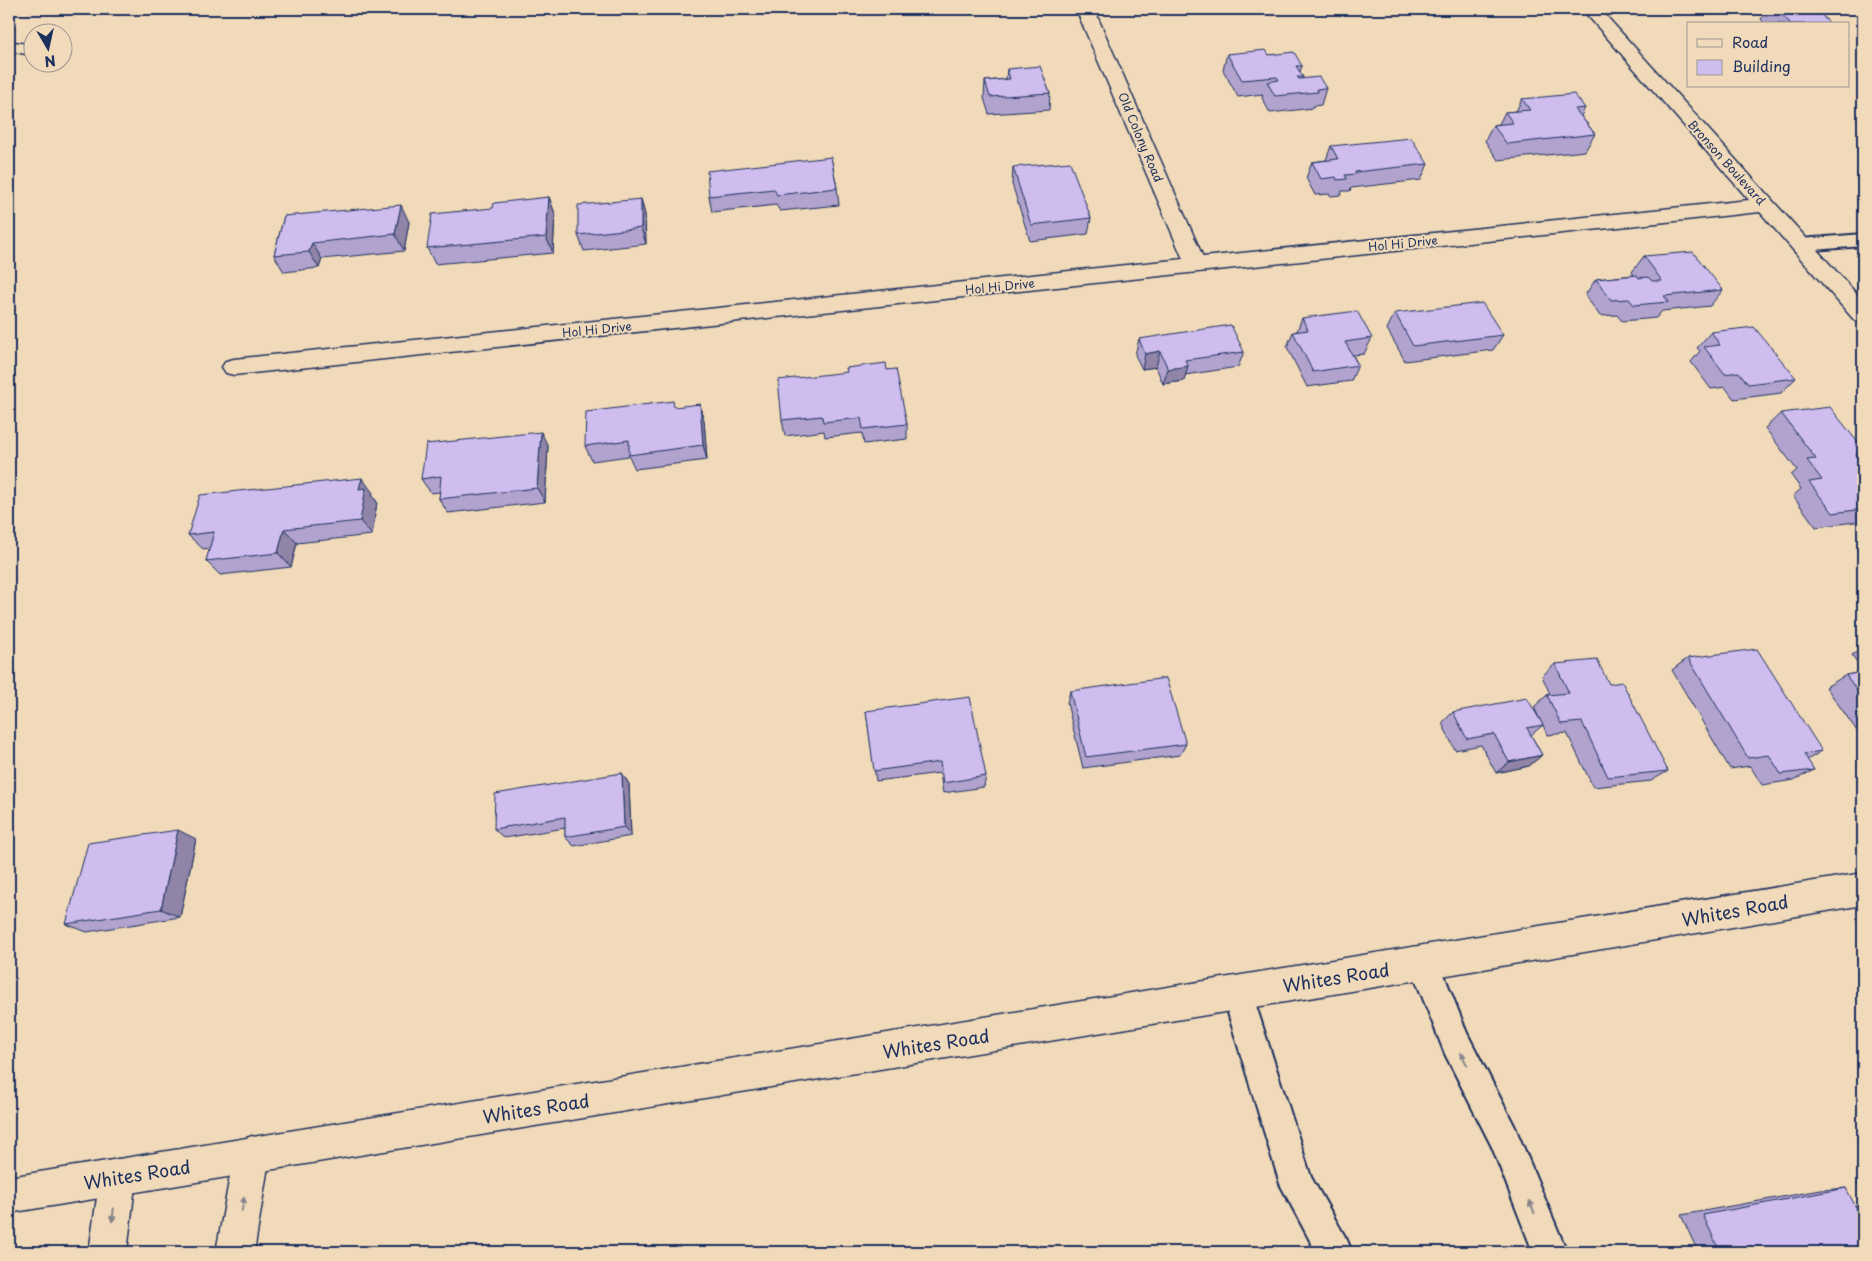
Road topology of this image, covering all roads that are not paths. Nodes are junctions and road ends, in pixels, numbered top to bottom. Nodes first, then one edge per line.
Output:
1 (1085, 9) edge
2 (1591, 9) edge
3 (9, 46) edge
4 (22, 48) edge
5 (1766, 205) junction
6 (1863, 240) edge
7 (1801, 245) junction
8 (1196, 265) junction
9 (1863, 315) edge
10 (234, 367) dead end
11 (1863, 888) edge
12 (1424, 963) junction
13 (1237, 993) junction
14 (252, 1154) junction
15 (118, 1177) junction
16 (9, 1195) edge
17 (108, 1252) edge
18 (235, 1252) edge
19 (1335, 1252) edge
20 (1550, 1252) edge

1 - 8 street, Old Colony Road
2 - 5 street, Bronson Boulevard
3 - 4 street
5 - 7 street, Bronson Boulevard
5 - 8 street, Hol Hi Drive
6 - 7 lane
7 - 9 street, Bronson Boulevard
8 - 10 street, Hol Hi Drive
11 - 12 street, Whites Road
12 - 13 street, Whites Road
20 -> 12 lane
13 - 14 street, Whites Road
13 - 19 lane
14 - 15 street, Whites Road
18 -> 14 street
15 - 16 street, Whites Road
15 -> 17 street

